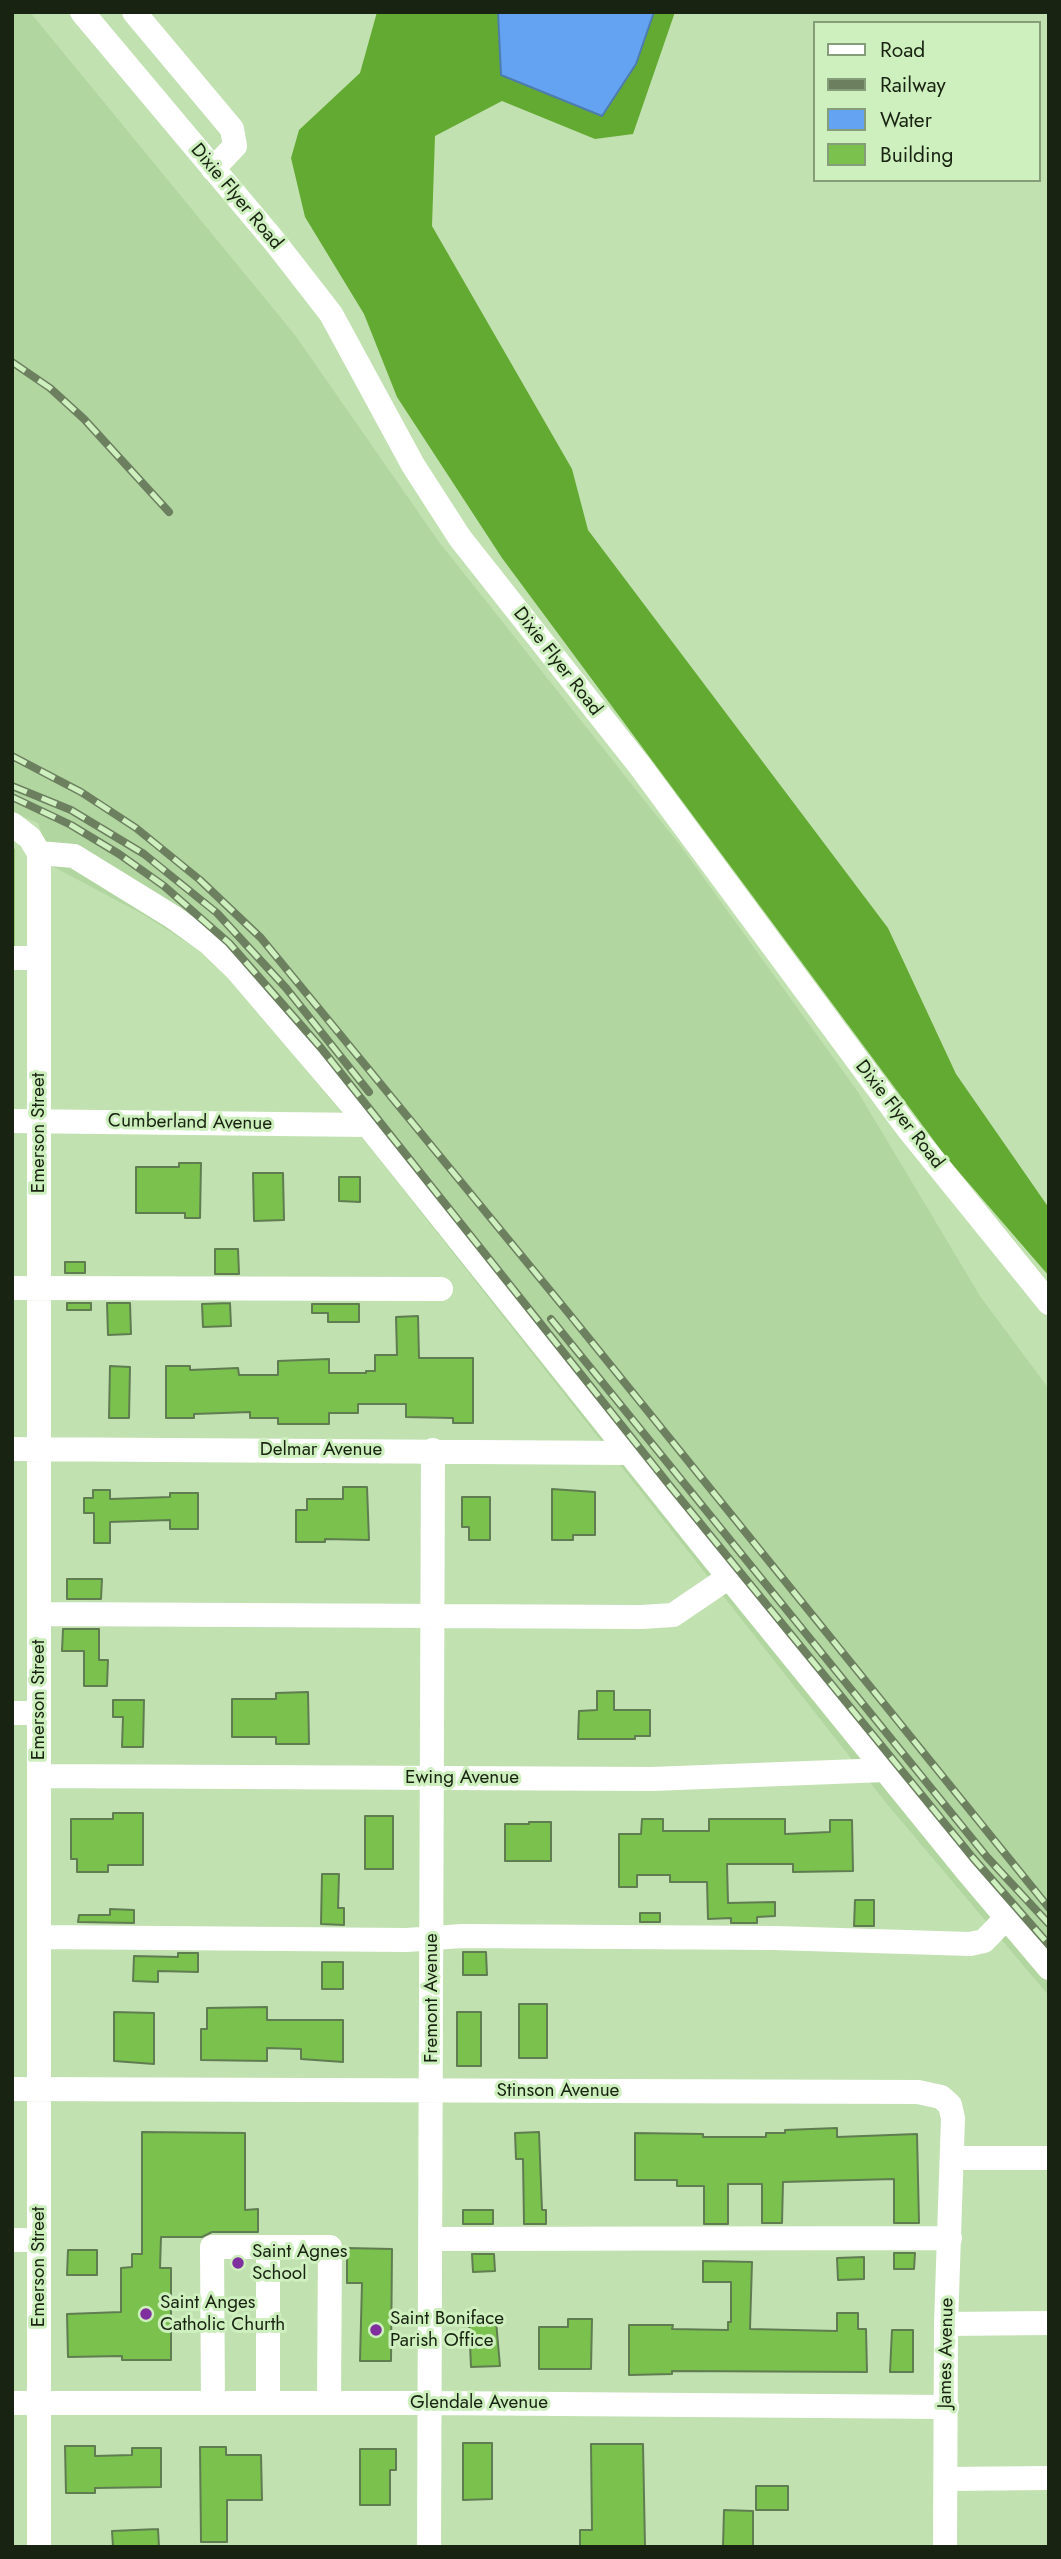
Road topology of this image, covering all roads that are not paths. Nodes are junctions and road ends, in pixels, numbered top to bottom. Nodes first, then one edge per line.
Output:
1 (82, 12) edge
2 (134, 12) edge
3 (213, 169) junction
4 (12, 824) edge
5 (39, 853) junction
6 (12, 958) edge
7 (39, 958) junction
8 (12, 1121) edge
9 (39, 1121) junction
10 (368, 1125) junction
11 (12, 1288) edge
12 (38, 1288) junction
13 (441, 1289) dead end
14 (1049, 1303) edge
15 (39, 1448) junction
16 (12, 1449) edge
17 (433, 1450) junction
18 (630, 1453) junction
19 (729, 1577) junction
20 (39, 1614) junction
21 (433, 1616) junction
22 (12, 1713) edge
23 (39, 1713) junction
24 (885, 1770) junction
25 (39, 1776) junction
26 (433, 1777) junction
27 (1006, 1918) junction
28 (39, 1937) junction
29 (432, 1938) junction
30 (1049, 1968) edge
31 (12, 2089) edge
32 (39, 2089) junction
33 (432, 2091) junction
34 (952, 2158) junction
35 (1049, 2158) edge
36 (950, 2238) junction
37 (432, 2239) junction
38 (12, 2241) edge
39 (39, 2241) junction
40 (268, 2247) junction
41 (1049, 2323) edge
42 (946, 2324) junction
43 (213, 2402) junction
44 (268, 2402) junction
45 (329, 2402) junction
46 (12, 2403) edge
47 (39, 2403) junction
48 (431, 2403) junction
49 (947, 2407) junction
50 (1049, 2478) edge
51 (946, 2479) junction
52 (39, 2547) edge
53 (429, 2547) edge
54 (945, 2547) edge

1 - 3 street, Dixie Flyer Road
2 - 3 street
3 - 14 street, Dixie Flyer Road
4 - 5 street
5 - 7 street, Emerson Street
5 - 10 street
6 - 7 street
7 - 9 street, Emerson Street
8 - 9 street, Cumberland Avenue
9 - 10 street, Cumberland Avenue
9 - 12 street, Emerson Street
10 - 18 street
11 - 12 street
12 - 13 street
12 - 15 street, Emerson Street
15 - 16 street, Delmar Avenue
15 - 17 street, Delmar Avenue
15 - 20 street, Emerson Street
17 - 18 street, Delmar Avenue
17 - 21 street, Fremont Avenue
18 - 19 street
19 - 21 street
19 - 24 street
20 - 21 street
20 - 23 street, Emerson Street
21 - 26 street, Fremont Avenue
22 - 23 street
23 - 25 street, Emerson Street
24 - 26 street, Ewing Avenue
24 - 27 street
25 - 26 street, Ewing Avenue
25 - 28 street, Emerson Street
26 - 29 street, Fremont Avenue
27 - 29 street
27 - 30 street
28 - 29 street
28 - 32 street, Emerson Street
29 - 33 street, Fremont Avenue
31 - 32 street, Stinson Avenue
32 - 33 street, Stinson Avenue
32 - 39 street, Emerson Street
33 - 34 street, Stinson Avenue
33 - 37 street, Fremont Avenue
34 - 35 street
34 - 36 street, James Avenue
36 - 37 street
36 - 42 street, James Avenue
37 - 48 street, Fremont Avenue
38 - 39 street
39 - 47 street, Emerson Street
40 - 43 street
40 - 44 street
40 - 45 street
41 - 42 street
42 - 49 street, James Avenue
43 - 44 street, Glendale Avenue
43 - 47 street, Glendale Avenue
44 - 45 street, Glendale Avenue
45 - 48 street, Glendale Avenue
46 - 47 street, Glendale Avenue
47 - 52 street, Emerson Street
48 - 49 street, Glendale Avenue
48 - 53 street, Fremont Avenue
49 - 51 street, James Avenue
50 - 51 street
51 - 54 street, James Avenue

